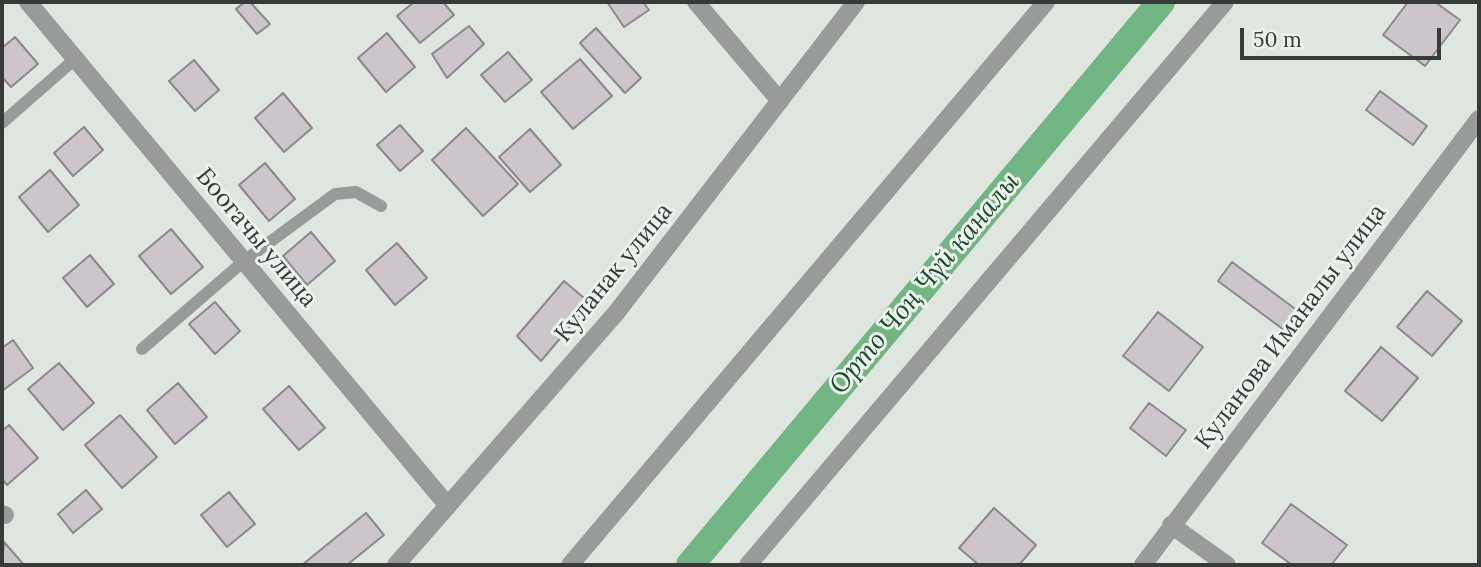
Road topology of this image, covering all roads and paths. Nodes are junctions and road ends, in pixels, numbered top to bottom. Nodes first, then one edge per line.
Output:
1 (28, 2) edge
2 (695, 2) edge
3 (856, 2) edge
4 (1046, 2) edge
5 (1225, 2) edge
6 (75, 59) junction
7 (780, 101) junction
8 (1479, 120) edge
9 (2, 123) edge
10 (381, 206) dead end
11 (244, 261) junction
12 (142, 349) dead end
13 (448, 506) junction
14 (1171, 525) junction
15 (396, 565) edge
16 (570, 565) edge
17 (748, 565) edge
18 (1143, 565) edge
19 (1227, 565) edge

1 - 6 street, Боогачы улица
2 - 7 street
3 - 7 street, Куланак улица
4 - 16 street
5 - 17 street
6 - 9 lane
6 - 11 street, Боогачы улица
7 - 13 street, Куланак улица
8 - 14 street, Куланова Иманалы улица
10 - 11 lane
11 - 12 lane
11 - 13 street, Боогачы улица
13 - 15 street, Куланак улица
14 - 18 street, Куланова Иманалы улица
14 - 19 street

